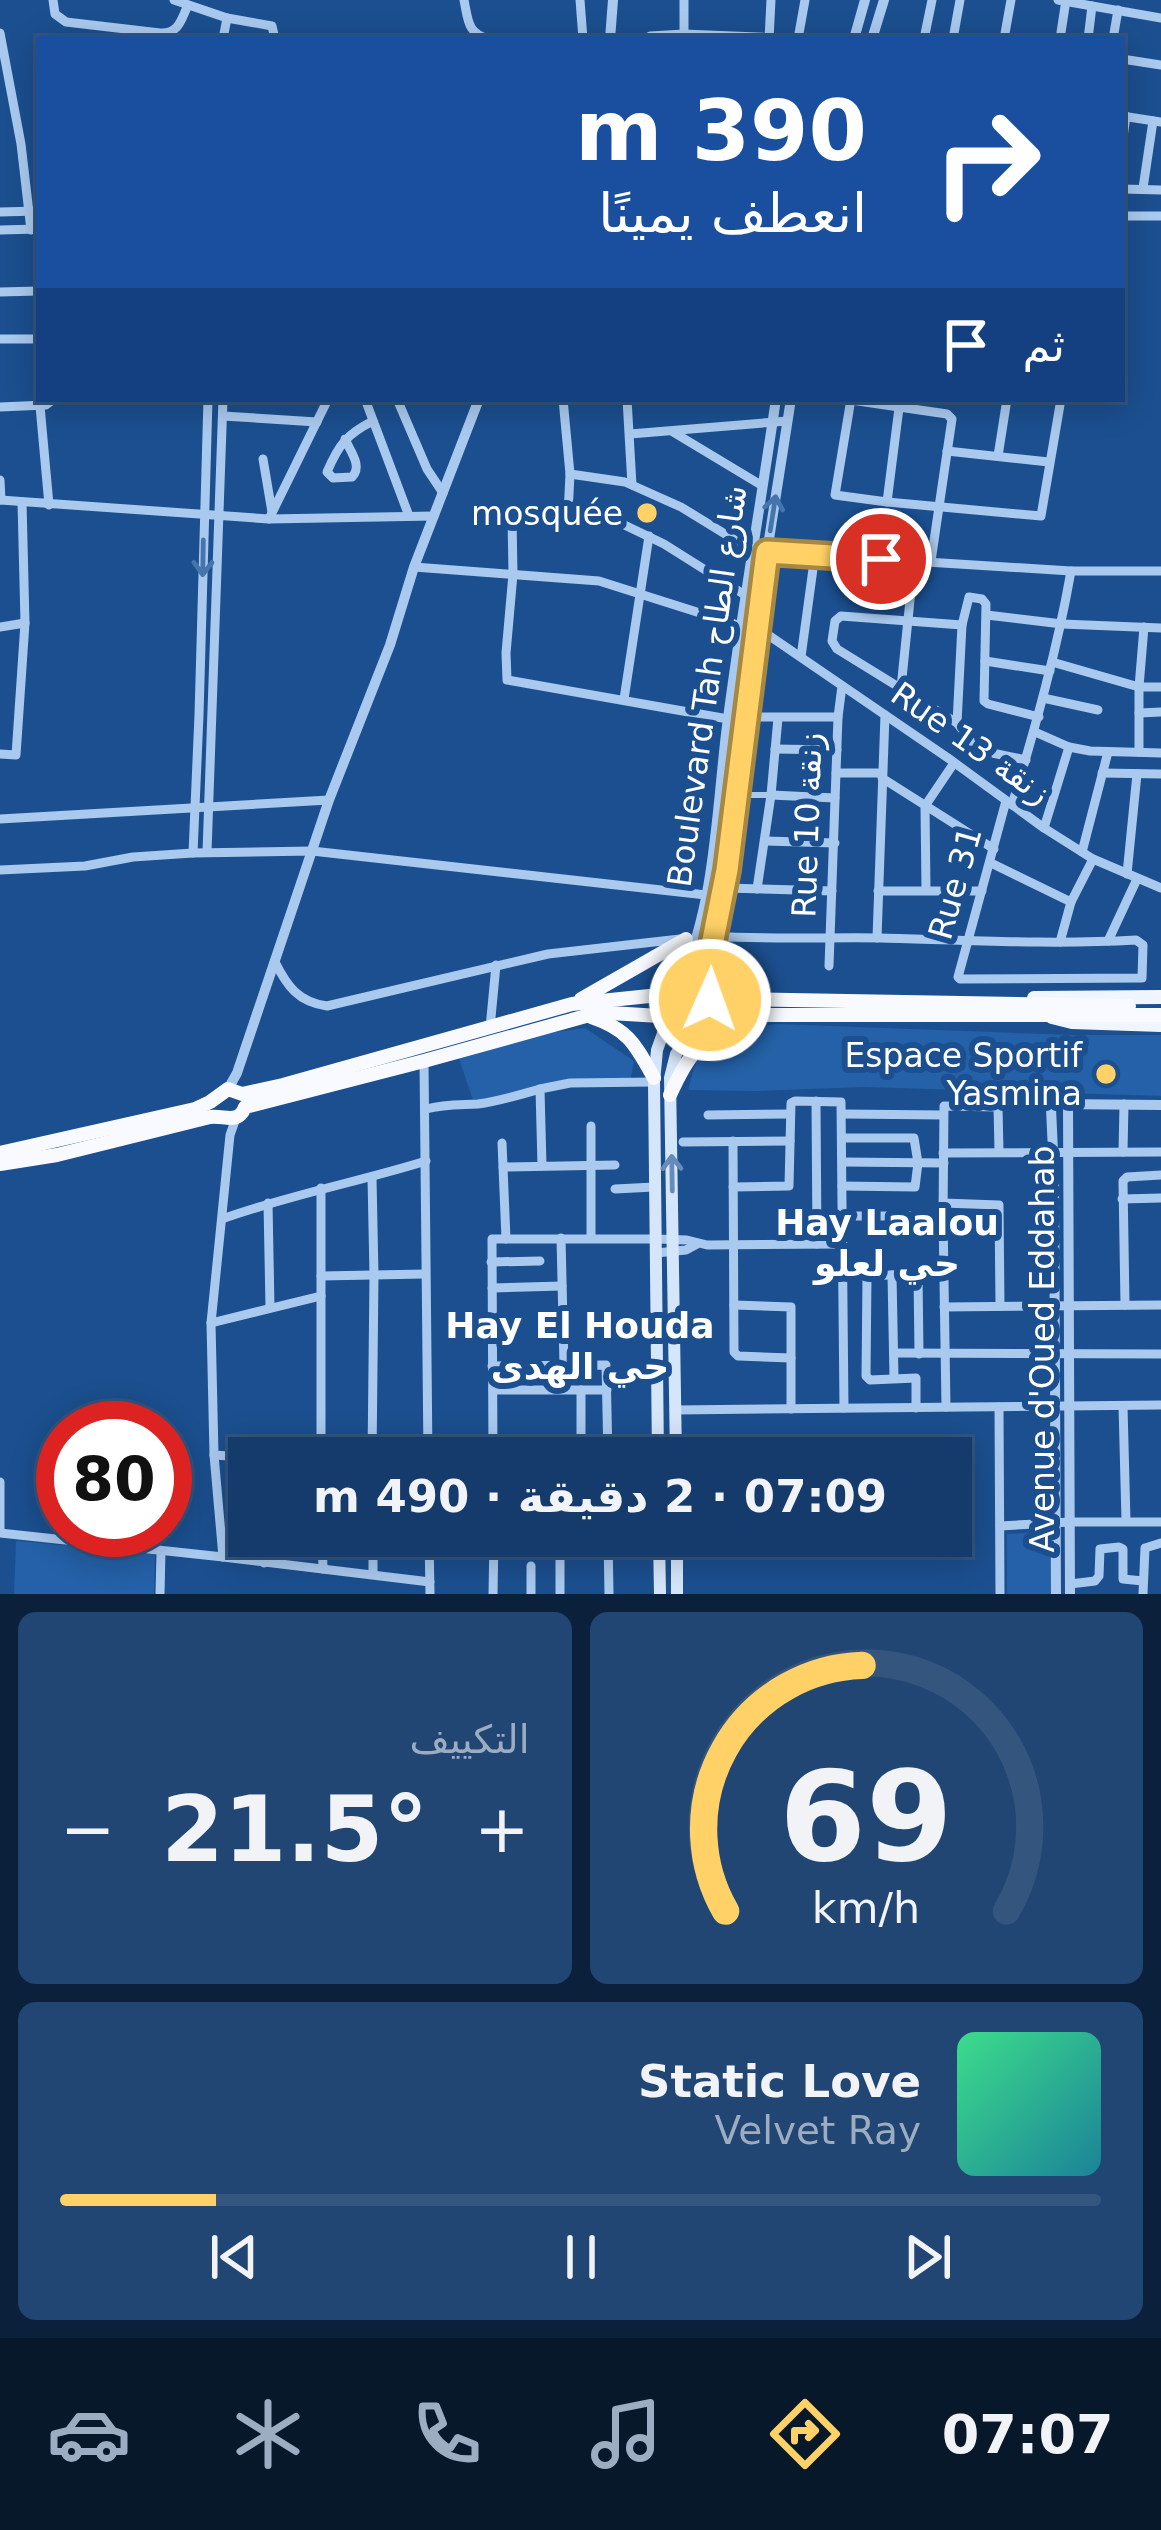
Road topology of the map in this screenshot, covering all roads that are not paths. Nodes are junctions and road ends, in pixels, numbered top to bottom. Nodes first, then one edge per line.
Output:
1 (52, 0) edge
2 (174, 0) edge
3 (216, 0) edge
4 (464, 0) edge
5 (580, 0) edge
6 (613, 0) edge
7 (684, 0) edge
8 (771, 0) edge
9 (805, 0) edge
10 (866, 0) edge
11 (884, 0) edge
12 (932, 0) edge
13 (960, 0) edge
14 (1011, 0) edge
15 (1063, 0) edge
16 (188, 5) junction
17 (1092, 6) junction
18 (1118, 10) junction
19 (212, 14) junction
20 (1161, 17) edge
21 (227, 18) junction
22 (0, 33) edge
23 (684, 34) junction
24 (224, 36) edge
25 (274, 36) edge
26 (479, 36) edge
27 (583, 36) edge
28 (610, 36) edge
29 (650, 36) dead end
30 (727, 36) edge
31 (770, 36) edge
32 (802, 36) edge
33 (853, 36) edge
34 (873, 36) edge
35 (925, 36) edge
36 (954, 36) edge
37 (1005, 36) edge
38 (1060, 36) edge
39 (1088, 36) edge
40 (1114, 36) edge
41 (1125, 59) edge
42 (1161, 65) edge
43 (1125, 116) edge
44 (1157, 122) edge
45 (1143, 188) junction
46 (1125, 189) edge
47 (1161, 190) edge
48 (34, 211) edge
49 (0, 212) edge
50 (1125, 216) edge
51 (1161, 216) edge
52 (35, 229) edge
53 (0, 230) edge
54 (36, 291) edge
55 (0, 292) edge
56 (0, 339) edge
57 (36, 339) edge
58 (50, 402) edge
59 (208, 402) edge
60 (223, 402) edge
61 (327, 402) edge
62 (366, 402) edge
63 (398, 402) edge
64 (478, 402) edge
65 (563, 402) edge
66 (627, 402) edge
67 (775, 402) edge
68 (790, 402) edge
69 (850, 402) edge
70 (867, 402) edge
71 (1007, 402) edge
72 (1060, 402) edge
73 (40, 406) junction
74 (0, 407) edge
75 (899, 408) junction
76 (223, 416) junction
77 (374, 421) junction
78 (787, 421) junction
79 (317, 422) junction
80 (772, 422) junction
81 (670, 430) junction
82 (630, 434) junction
83 (344, 439) dead end
84 (947, 451) junction
85 (998, 456) junction
86 (262, 459) dead end
87 (1049, 462) junction
88 (570, 474) junction
89 (0, 480) edge
90 (632, 485) junction
91 (761, 485) junction
92 (443, 493) junction
93 (1, 500) edge
94 (22, 502) junction
95 (887, 502) junction
96 (49, 505) junction
97 (939, 506) junction
98 (204, 512) junction
99 (220, 514) junction
100 (568, 514) junction
101 (270, 515) junction
102 (409, 516) junction
103 (434, 516) junction
104 (649, 536) junction
105 (751, 550) junction
106 (767, 552) junction
107 (815, 554) junction
108 (914, 561) junction
109 (931, 561) junction
110 (414, 567) junction
111 (1071, 571) junction
112 (1161, 571) edge
113 (513, 574) junction
114 (642, 593) junction
115 (745, 596) junction
116 (761, 597) junction
117 (987, 616) junction
118 (908, 621) junction
119 (25, 623) junction
120 (1062, 624) junction
121 (962, 625) junction
122 (741, 626) junction
123 (0, 627) edge
124 (1144, 627) junction
125 (758, 628) junction
126 (1161, 628) edge
127 (801, 657) junction
128 (985, 661) junction
129 (1051, 666) junction
130 (842, 686) junction
131 (1139, 687) junction
132 (1161, 687) edge
133 (902, 688) junction
134 (1042, 698) junction
135 (624, 699) junction
136 (1098, 710) dead end
137 (1139, 712) junction
138 (1161, 712) edge
139 (885, 715) junction
140 (746, 717) junction
141 (838, 717) junction
142 (1039, 717) junction
143 (778, 718) junction
144 (728, 719) junction
145 (959, 728) junction
146 (1034, 732) junction
147 (1069, 746) junction
148 (775, 748) junction
149 (837, 750) junction
150 (1108, 752) junction
151 (1138, 752) junction
152 (1161, 753) edge
153 (0, 754) edge
154 (951, 760) junction
155 (1026, 760) junction
156 (836, 772) junction
157 (1102, 773) junction
158 (1137, 775) junction
159 (1161, 775) edge
160 (882, 776) junction
161 (736, 795) junction
162 (772, 795) junction
163 (835, 798) junction
164 (329, 800) junction
165 (1009, 803) junction
166 (925, 806) junction
167 (208, 807) junction
168 (194, 808) junction
169 (0, 819) edge
170 (1045, 828) junction
171 (765, 841) junction
172 (835, 843) junction
173 (994, 849) junction
174 (312, 851) junction
175 (207, 852) junction
176 (193, 853) junction
177 (1087, 855) junction
178 (991, 863) junction
179 (0, 870) edge
180 (1132, 876) junction
181 (724, 888) junction
182 (1161, 888) edge
183 (757, 889) junction
184 (926, 890) junction
185 (832, 891) junction
186 (878, 891) junction
187 (982, 891) junction
188 (706, 895) junction
189 (1071, 902) junction
190 (713, 936) junction
191 (691, 938) junction
192 (877, 938) junction
193 (830, 940) junction
194 (966, 941) junction
195 (1108, 941) junction
196 (1060, 942) junction
197 (275, 962) junction
198 (496, 965) junction
199 (829, 966) dead end
200 (681, 978) junction
201 (707, 991) junction
202 (659, 995) junction
203 (572, 1004) junction
204 (1161, 1006) edge
205 (586, 1016) junction
206 (768, 1016) junction
207 (1047, 1016) junction
208 (707, 1017) junction
209 (663, 1020) junction
210 (1161, 1025) edge
211 (490, 1028) junction
212 (692, 1030) junction
213 (424, 1061) junction
214 (654, 1080) junction
215 (540, 1089) junction
216 (670, 1095) junction
217 (816, 1101) junction
218 (1068, 1104) junction
219 (1124, 1104) junction
220 (1161, 1105) edge
221 (231, 1107) junction
222 (426, 1109) junction
223 (944, 1111) junction
224 (708, 1114) dead end
225 (790, 1114) junction
226 (843, 1114) junction
227 (591, 1126) dead end
228 (842, 1138) junction
229 (733, 1141) junction
230 (790, 1141) junction
231 (683, 1142) dead end
232 (502, 1143) dead end
233 (1069, 1152) junction
234 (1123, 1152) junction
235 (1161, 1152) edge
236 (0, 1153) edge
237 (999, 1153) junction
238 (1054, 1153) junction
239 (944, 1158) junction
240 (426, 1161) junction
241 (843, 1162) junction
242 (918, 1163) junction
243 (0, 1164) edge
244 (591, 1165) junction
245 (615, 1165) dead end
246 (542, 1166) junction
247 (503, 1167) junction
248 (1161, 1175) edge
249 (373, 1178) junction
250 (842, 1186) junction
251 (654, 1187) junction
252 (733, 1187) junction
253 (321, 1188) junction
254 (615, 1189) dead end
255 (1161, 1198) edge
256 (1122, 1199) junction
257 (268, 1203) junction
258 (943, 1203) junction
259 (842, 1216) junction
260 (943, 1216) junction
261 (222, 1219) junction
262 (561, 1238) junction
263 (591, 1238) junction
264 (506, 1239) junction
265 (817, 1244) junction
266 (843, 1244) junction
267 (733, 1245) junction
268 (656, 1246) junction
269 (673, 1246) junction
270 (540, 1261) dead end
271 (491, 1262) junction
272 (425, 1274) junction
273 (918, 1274) junction
274 (943, 1274) junction
275 (374, 1275) junction
276 (867, 1275) junction
277 (892, 1275) junction
278 (321, 1276) junction
279 (843, 1276) junction
280 (562, 1286) junction
281 (492, 1288) junction
282 (321, 1296) junction
283 (1055, 1304) junction
284 (734, 1305) junction
285 (1070, 1305) junction
286 (1125, 1305) junction
287 (1161, 1305) edge
288 (1000, 1306) junction
289 (944, 1307) junction
290 (270, 1308) junction
291 (211, 1322) junction
292 (894, 1353) junction
293 (919, 1354) junction
294 (944, 1354) junction
295 (1055, 1354) junction
296 (1070, 1354) junction
297 (1161, 1354) edge
298 (791, 1358) junction
299 (564, 1365) junction
300 (492, 1366) junction
301 (894, 1378) junction
302 (493, 1390) junction
303 (581, 1390) junction
304 (607, 1390) junction
305 (1161, 1405) edge
306 (1056, 1406) junction
307 (1070, 1406) junction
308 (1123, 1406) junction
309 (946, 1407) junction
310 (999, 1407) junction
311 (844, 1408) junction
312 (916, 1408) junction
313 (791, 1409) junction
314 (675, 1410) junction
315 (321, 1437) edge
316 (371, 1437) edge
317 (428, 1437) edge
318 (493, 1437) edge
319 (581, 1437) edge
320 (608, 1437) edge
321 (658, 1437) edge
322 (676, 1437) edge
323 (214, 1455) junction
324 (228, 1456) edge
325 (0, 1482) edge
326 (1126, 1521) junction
327 (1161, 1522) edge
328 (1064, 1523) junction
329 (1000, 1526) junction
330 (0, 1532) edge
331 (36, 1536) edge
332 (1161, 1544) edge
333 (192, 1554) edge
334 (161, 1557) edge
335 (223, 1557) junction
336 (264, 1557) edge
337 (322, 1557) edge
338 (373, 1557) edge
339 (429, 1557) edge
340 (494, 1557) edge
341 (560, 1557) edge
342 (608, 1557) edge
343 (659, 1557) edge
344 (677, 1557) edge
345 (264, 1562) junction
346 (531, 1566) dead end
347 (322, 1569) junction
348 (373, 1574) junction
349 (1143, 1581) junction
350 (430, 1588) edge
351 (1070, 1589) edge
352 (160, 1594) edge
353 (493, 1594) edge
354 (531, 1594) edge
355 (560, 1594) edge
356 (609, 1594) edge
357 (660, 1594) edge
358 (677, 1594) edge
359 (1000, 1594) edge
360 (1056, 1594) edge
361 (1143, 1594) edge

1 - 16 street
2 - 16 street
3 - 19 street
4 - 26 street
5 - 27 street
6 - 28 street
7 - 23 street
8 - 31 street
9 - 32 street
10 - 33 street
11 - 34 street
12 - 35 street
13 - 36 street
14 - 37 street
15 - 17 street
15 - 38 street
16 - 19 street
17 - 18 street
17 - 39 street
18 - 20 street
18 - 40 street
19 - 21 street
21 - 24 street
21 - 25 street
22 - 48 street
23 - 29 street
23 - 30 street
41 - 42 street
43 - 44 street
44 - 45 street
45 - 46 street
45 - 47 street
48 - 49 street
48 - 52 street
50 - 51 street
52 - 53 street
54 - 55 street
56 - 57 street
58 - 73 street
59 - 98 street
60 - 76 street
61 - 79 street
62 - 77 street
63 - 92 street
64 - 92 street
65 - 88 street
66 - 82 street
67 - 80 street, Boulevard Tah شارع الطاح
68 - 78 street, Boulevard Tah شارع الطاح
69 - 95 street
70 - 75 street
71 - 85 street
72 - 87 street
73 - 74 street
73 - 96 street
75 - 84 street
75 - 95 street
76 - 79 street
76 - 99 street
77 - 83 street
77 - 102 street
78 - 80 street
106 -> 78 street, Boulevard Tah شارع الطاح
79 - 101 street
80 - 81 street
80 - 91 street, Boulevard Tah شارع الطاح
81 - 82 street
81 - 91 street
82 - 90 street
84 - 85 street
84 - 97 street
85 - 87 street
86 - 101 street
87 - 97 street
88 - 90 street
88 - 100 street
89 - 93 street
90 - 105 street
91 - 105 street, Boulevard Tah شارع الطاح
92 - 103 street
93 - 94 street
94 - 96 street
94 - 119 street
95 - 97 street
96 - 98 street
97 - 109 street
98 - 99 street
98 -> 168 street
99 - 101 street
99 - 167 street
100 - 104 street
100 - 113 street
101 - 102 street
102 - 103 street
103 - 110 street
104 - 114 street
104 - 115 street
105 - 115 street, Boulevard Tah شارع الطاح
106 - 107 street
106 - 116 street, Boulevard Tah شارع الطاح
107 - 108 street
107 - 127 street
108 - 109 street
108 - 118 street
109 - 111 street
110 - 113 street
110 - 164 street
111 - 112 street
111 - 120 street, Rue 31
113 - 114 street
113 - 135 street
114 - 122 street
114 - 135 street
115 - 116 street
115 - 122 street, Boulevard Tah شارع الطاح
116 - 125 street, Boulevard Tah شارع الطاح
117 - 120 street
117 - 121 street
117 - 128 street
118 - 121 street
118 - 133 street
118 - 133 street
119 - 123 street
119 - 153 street
120 - 124 street
120 - 129 street, Rue 31
121 - 145 street
122 - 125 street
122 - 144 street, Boulevard Tah شارع الطاح
124 - 126 street
124 - 131 street
125 - 127 street, Rue 13 زنقة
125 - 140 street, Boulevard Tah شارع الطاح
127 - 130 street, Rue 13 زنقة
128 - 129 street
128 - 142 street
129 - 131 street
129 - 134 street, Rue 31
130 - 139 street, Rue 13 زنقة
130 - 141 street, Rue 10 زنقة
131 - 132 street
131 - 137 street
133 - 145 street
134 - 136 street
134 - 142 street, Rue 31
135 - 144 street
137 - 138 street
137 - 151 street
139 - 154 street, Rue 13 زنقة
139 - 160 street
140 - 143 street
140 - 161 street, Boulevard Tah شارع الطاح
141 - 143 street
141 - 149 street, Rue 10 زنقة
142 - 146 street, Rue 31
143 - 148 street
144 - 188 street, Boulevard Tah شارع الطاح
145 - 154 street
145 - 155 street
146 - 147 street
146 - 155 street, Rue 31
147 - 150 street
147 - 170 street
148 - 149 street
148 - 162 street
149 - 156 street, Rue 10 زنقة
150 - 151 street
150 - 157 street
151 - 152 street
154 - 165 street, Rue 13 زنقة
154 - 166 street
155 - 165 street, Rue 31
156 - 160 street
156 - 163 street, Rue 10 زنقة
157 - 158 street
157 - 177 street
158 - 159 street
158 - 180 street
160 - 166 street
160 - 186 street
161 - 162 street
161 - 181 street, Boulevard Tah شارع الطاح
162 - 163 street
162 - 171 street
163 - 172 street, Rue 10 زنقة
164 - 167 street
164 - 174 street
165 - 170 street, Rue 13 زنقة
165 - 173 street, Rue 31
166 - 173 street
166 - 184 street
167 - 168 street
167 - 175 street
168 - 169 street
168 - 176 street
170 - 177 street, Rue 13 زنقة
171 - 172 street
171 - 183 street
172 - 185 street, Rue 10 زنقة
173 - 178 street, Rue 31
174 - 175 street
174 - 188 street
174 - 197 street
175 - 176 street
176 - 179 street
177 - 180 street, Rue 13 زنقة
177 - 189 street
178 - 187 street, Rue 31
178 - 189 street
180 - 182 street, Rue 13 زنقة
180 - 195 street
181 - 183 street
181 - 190 street, Boulevard Tah شارع الطاح
183 - 185 street
184 - 186 street
184 - 187 street
185 - 193 street, Rue 10 زنقة
186 - 192 street
187 - 194 street, Rue 31
188 - 191 street, Boulevard Tah شارع الطاح
189 - 196 street
190 - 193 street
190 - 201 street, Boulevard Tah شارع الطاح
191 - 198 street
191 - 200 street, Boulevard Tah شارع الطاح
191 - 203 highway
192 - 193 street
192 - 194 street
193 - 199 street, Rue 10 زنقة
194 - 195 street, Rue 31
194 - 196 street
195 - 196 street
197 - 198 street
197 - 221 street
198 - 211 street
200 - 201 highway
200 - 202 highway
201 - 204 highway
201 - 208 highway
202 - 203 highway
202 - 209 highway
203 - 211 highway
204 - 207 highway
205 - 209 highway
205 - 213 highway
205 - 214 highway
206 - 207 highway
206 - 208 highway
206 - 216 highway
207 - 210 main road
208 - 212 highway
209 - 212 highway
209 - 214 main road
211 - 221 highway
212 - 216 main road
213 - 221 highway
213 - 222 street
214 - 215 street
214 - 251 main road
215 - 222 street
215 - 246 street
269 -> 216 main road
217 - 225 street
217 - 226 street
217 - 265 street
218 - 219 street
218 - 233 street, Avenue d'Oued Eddahab
218 - 238 street, Avenue d'Oued Eddahab
219 - 220 street
219 - 234 street
221 - 236 highway
221 - 243 highway
221 - 261 street
222 - 240 street
223 - 226 street
223 - 237 street
223 - 239 street
224 - 225 street
225 - 230 street
226 - 228 street
227 - 244 street
228 - 241 street
228 - 242 street
229 - 230 street
229 - 231 street
229 - 252 street
230 - 252 street
232 - 247 street
233 - 234 street
233 - 238 street
233 - 285 street, Avenue d'Oued Eddahab
234 - 235 street
237 - 238 street
237 - 239 street
238 - 283 street, Avenue d'Oued Eddahab
239 - 242 street
239 - 258 street
240 - 249 street
240 - 272 street
241 - 242 street
241 - 250 street
242 - 250 street
244 - 245 street
244 - 246 street
244 - 263 street
246 - 247 street
247 - 264 street
248 - 256 street
249 - 253 street
249 - 275 street
250 - 259 street
251 - 254 street
251 - 268 main road
252 - 267 street
253 - 257 street
253 - 278 street
255 - 256 street
256 - 286 street
257 - 261 street
257 - 290 street
258 - 260 street
258 - 288 street
259 - 260 street
259 - 266 street
260 - 274 street
261 - 291 street
262 - 263 street
262 - 264 street
262 - 280 street
263 - 268 street
264 - 271 street
265 - 266 street
265 - 267 street
266 - 279 street
267 - 269 street
267 - 284 street
268 - 269 street
268 - 321 main road
269 - 314 main road
270 - 271 street
271 - 281 street
272 - 275 street
272 - 317 street
273 - 274 street
273 - 277 street
273 - 293 street
274 - 289 street
275 - 278 street
275 - 316 street
276 - 277 street
276 - 279 street
276 - 301 street
277 - 292 street
278 - 282 street
279 - 311 street
280 - 281 street
280 - 299 street
281 - 300 street
282 - 290 street
282 - 315 street
283 - 285 street
283 - 288 street
283 - 295 street, Avenue d'Oued Eddahab
284 - 298 street
284 - 298 street
285 - 286 street
285 - 296 street, Avenue d'Oued Eddahab
286 - 287 street
288 - 289 street
289 - 294 street
290 - 291 street
291 - 323 street
292 - 293 street
292 - 301 street
293 - 294 street
294 - 295 street
294 - 309 street
295 - 296 street
295 - 306 street, Avenue d'Oued Eddahab
296 - 297 street
296 - 307 street, Avenue d'Oued Eddahab
298 - 313 street
299 - 300 street
299 - 304 street
300 - 302 street
301 - 312 street
302 - 303 street
302 - 318 street
303 - 304 street
303 - 319 street
304 - 320 street
305 - 308 street
306 - 307 street
306 - 310 street
306 - 328 street, Avenue d'Oued Eddahab
307 - 308 street
307 - 328 street, Avenue d'Oued Eddahab
308 - 326 street
309 - 310 street
309 - 312 street
310 - 329 street
311 - 312 street
311 - 313 street
313 - 314 street
314 - 322 main road
323 - 324 street
323 - 335 street
325 - 330 street
326 - 327 street
326 - 328 street
328 - 329 street
328 - 351 street, Avenue d'Oued Eddahab
328 - 360 street, Avenue d'Oued Eddahab
329 - 359 street
330 - 331 street
332 - 349 street
333 - 335 street
334 - 352 street
335 - 345 street
336 - 345 street
337 - 347 street
338 - 348 street
339 - 350 street
340 - 353 street
341 - 355 street
342 - 356 street
343 - 357 main road
344 - 358 main road
345 - 347 street
346 - 354 street
347 - 348 street
348 - 350 street
349 - 351 street
349 - 361 street

